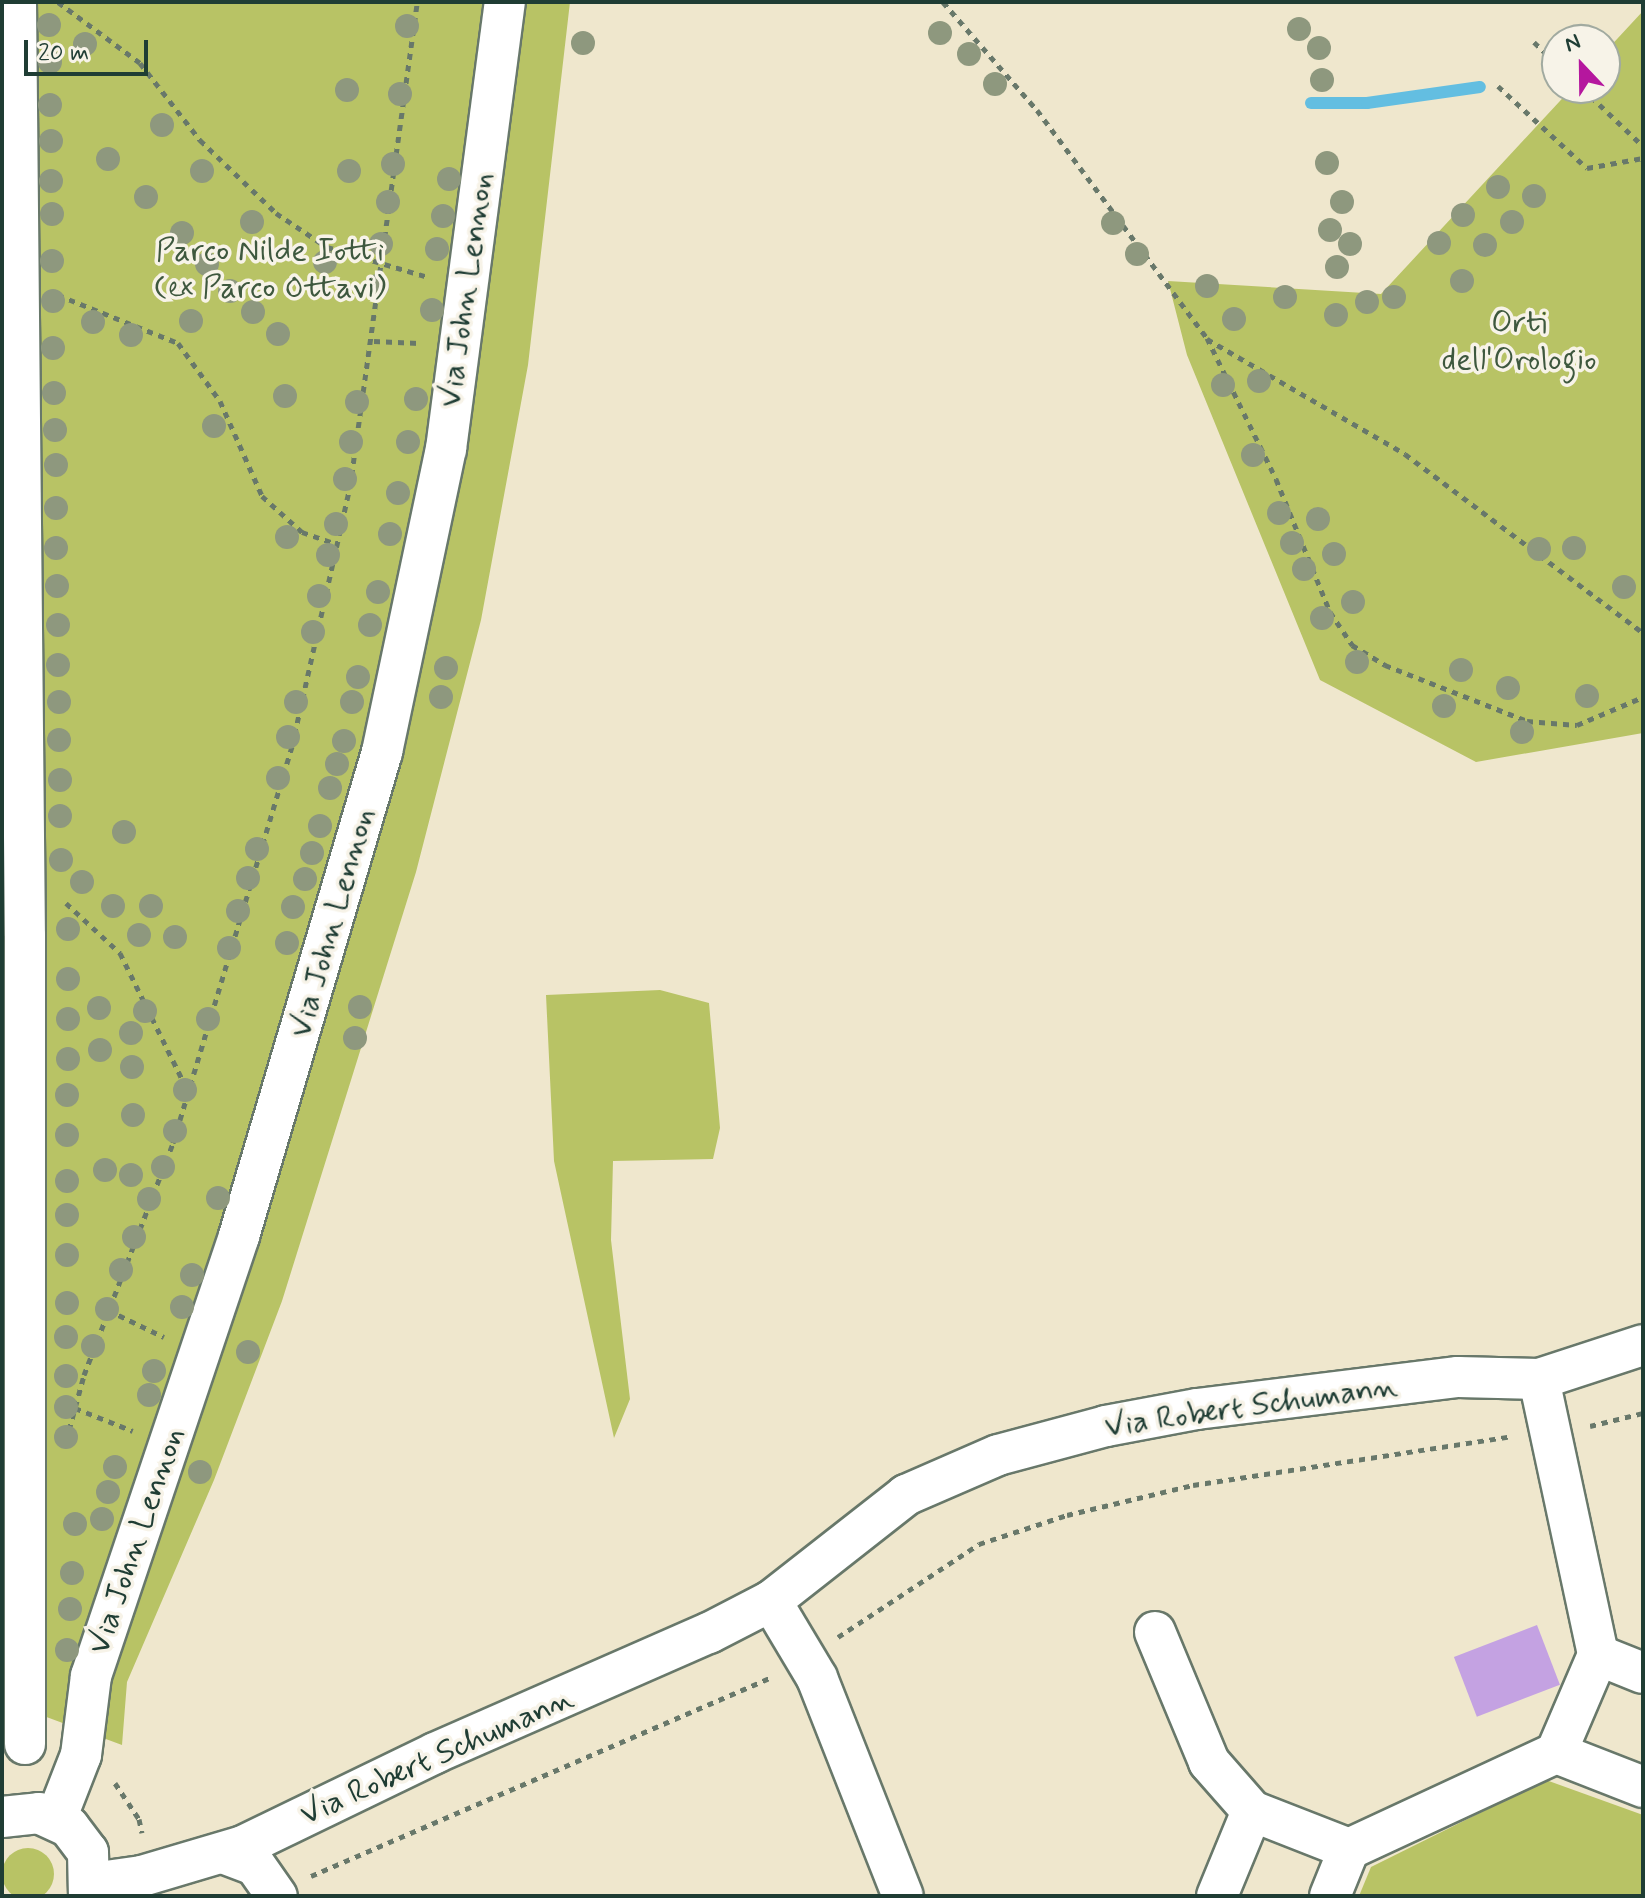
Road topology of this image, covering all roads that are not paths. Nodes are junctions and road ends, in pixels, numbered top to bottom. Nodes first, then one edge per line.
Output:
1 (16, 2) edge
2 (505, 2) edge
3 (1643, 1345) edge
4 (1539, 1379) junction
5 (771, 1601) junction
6 (1155, 1632) dead end
7 (1598, 1655) junction
8 (1643, 1673) edge
9 (25, 1744) dead end
10 (1556, 1753) junction
11 (1643, 1787) edge
12 (1252, 1811) junction
13 (2, 1817) edge
14 (56, 1819) junction
15 (1349, 1849) junction
16 (223, 1853) junction
17 (91, 1890) edge
18 (276, 1894) edge
19 (903, 1896) edge
20 (1217, 1896) edge
21 (1330, 1896) edge

1 - 9 street
2 - 14 street, Via John Lennon
3 - 4 street, Via Robert Schumann
4 - 5 street, Via Robert Schumann
4 - 7 street
5 - 16 street, Via Robert Schumann
5 - 19 street
6 - 12 street
7 - 8 street
7 - 10 street
10 - 11 street
10 - 15 street
12 - 15 street
12 - 20 street
13 - 14 street
14 - 17 street
15 - 21 street
16 - 17 street, Via Robert Schumann
16 - 18 street

